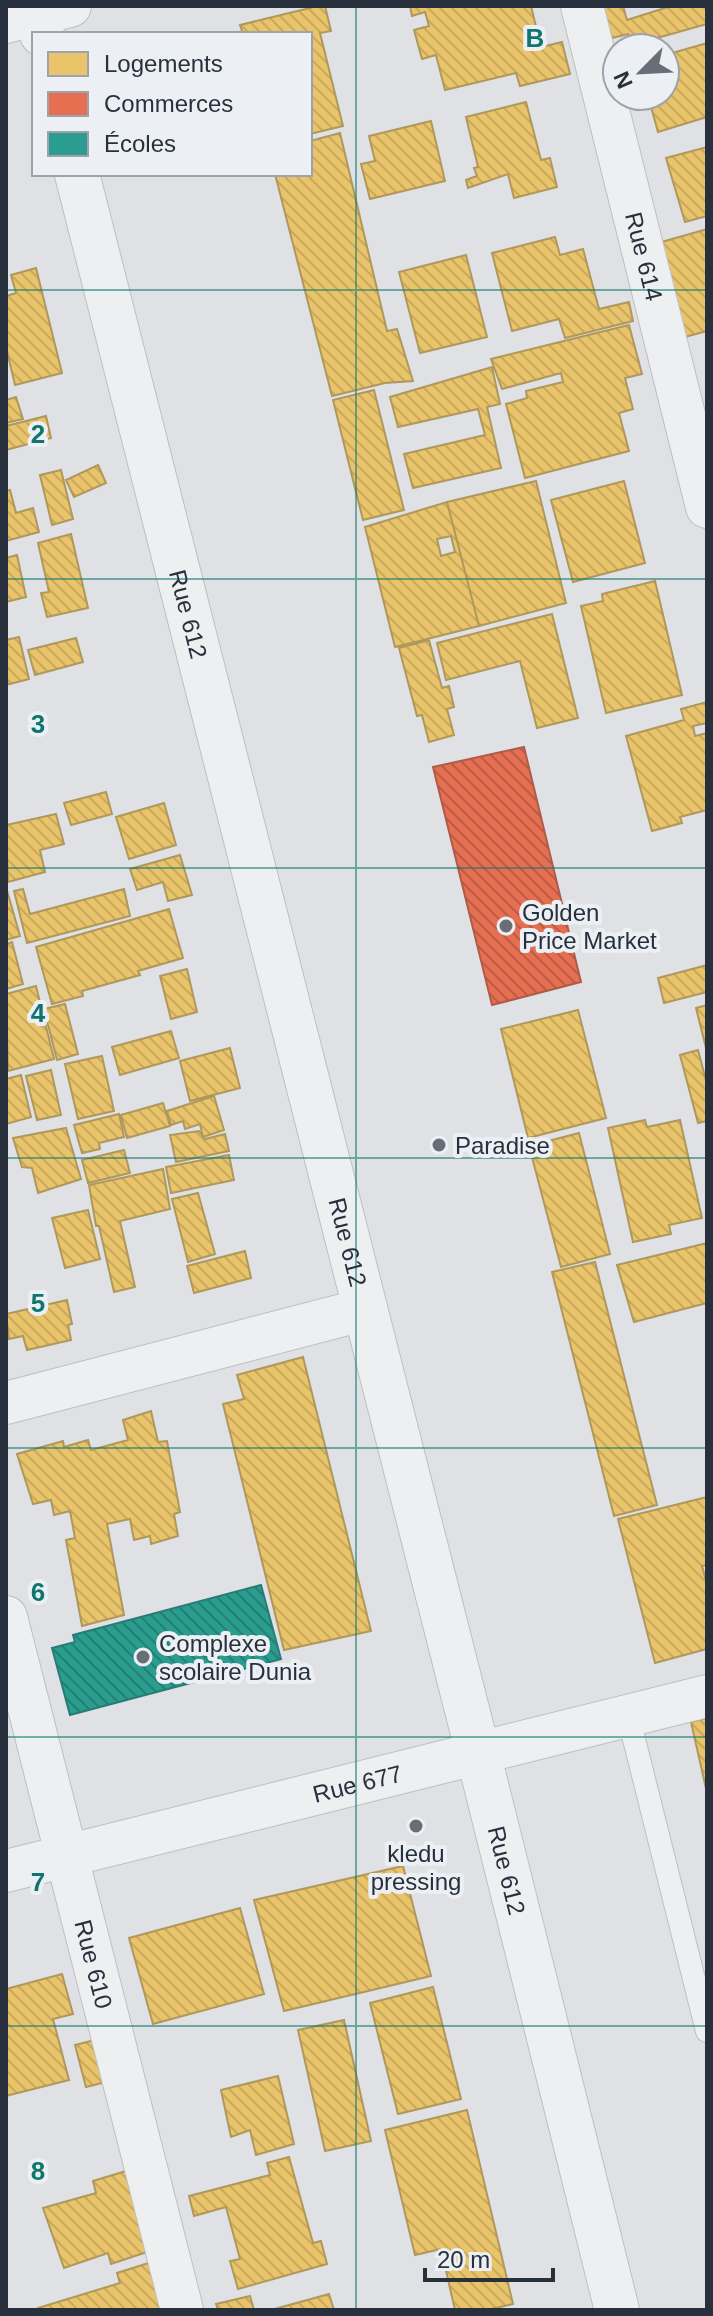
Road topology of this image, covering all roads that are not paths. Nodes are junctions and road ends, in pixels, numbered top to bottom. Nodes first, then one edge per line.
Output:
1 (582, 6) edge
2 (78, 176) edge
3 (707, 507) edge
4 (366, 1309) junction
5 (6, 1403) edge
6 (6, 1617) edge
7 (707, 1696) edge
8 (628, 1715) junction
9 (478, 1753) junction
10 (67, 1856) junction
11 (6, 1871) edge
12 (707, 2031) edge
13 (182, 2310) edge
14 (617, 2310) edge

1 - 3 street, Rue 614
2 - 4 street, Rue 612
4 - 5 street
4 - 9 street, Rue 612
6 - 10 street, Rue 610
7 - 8 street, Rue 677
8 - 9 street, Rue 677
8 - 12 lane
9 - 10 street, Rue 677
9 - 14 street, Rue 612
10 - 11 street, Rue 677
10 - 13 street, Rue 610

